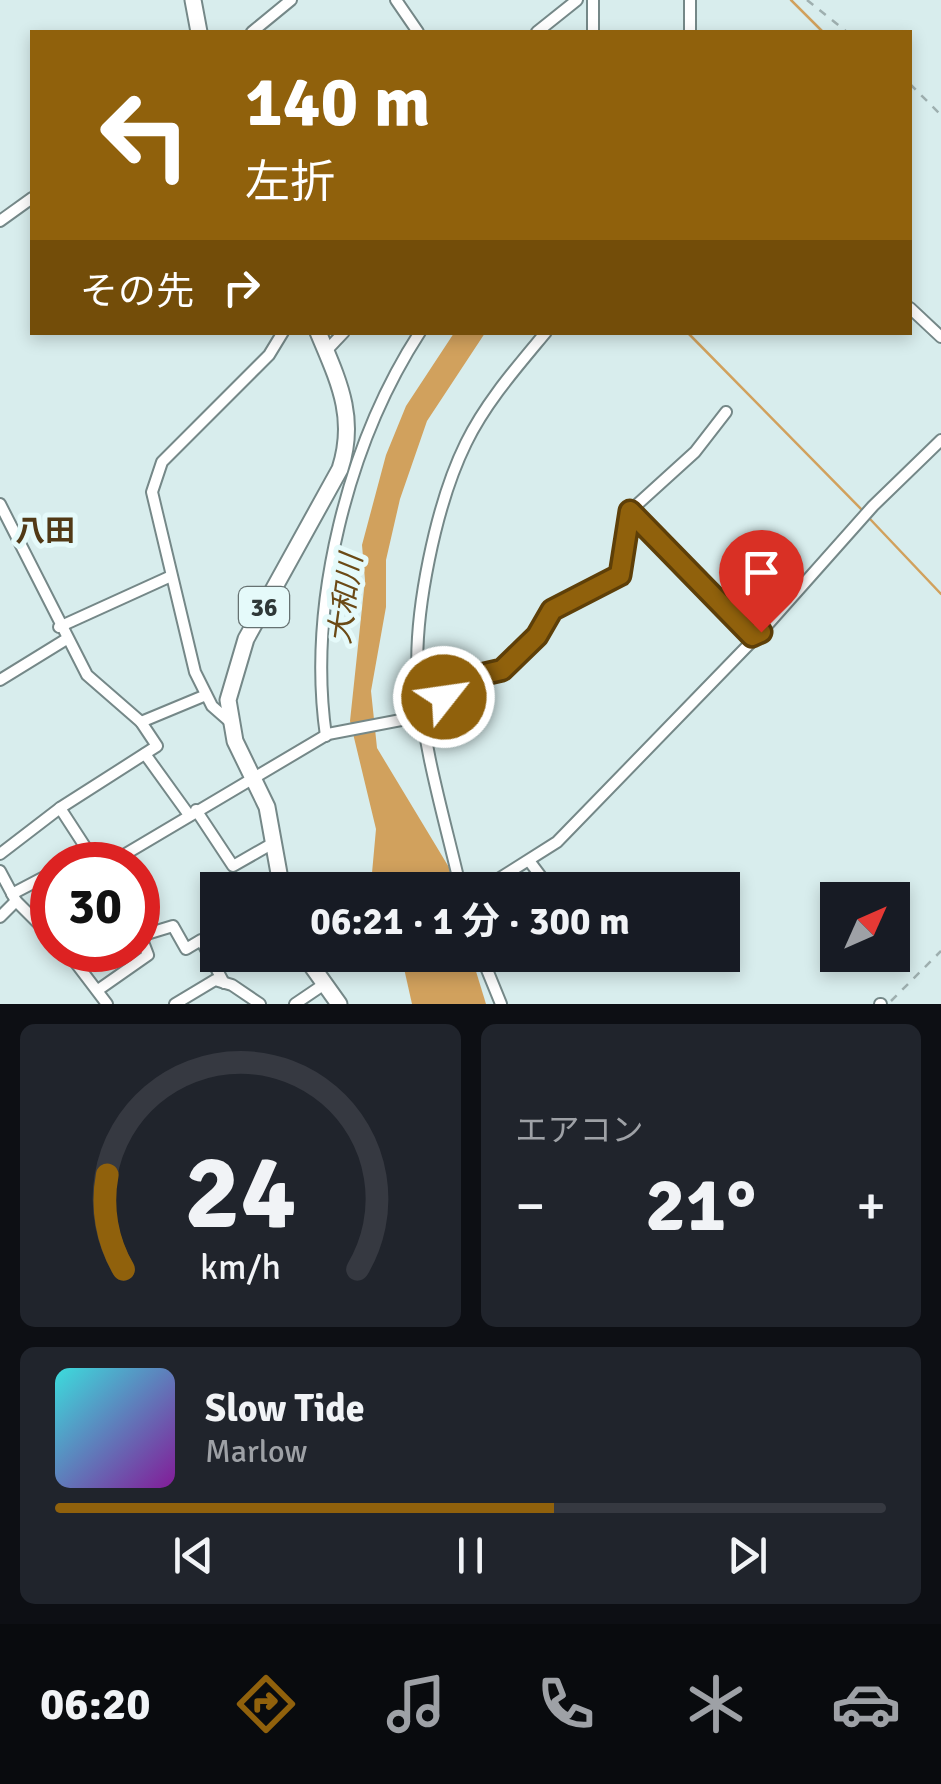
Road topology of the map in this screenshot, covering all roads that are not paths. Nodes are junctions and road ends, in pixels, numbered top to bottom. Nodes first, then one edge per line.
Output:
1 (193, 0) edge
2 (291, 0) edge
3 (396, 0) edge
4 (577, 0) edge
5 (592, 0) edge
6 (692, 3) edge
7 (199, 30) edge
8 (254, 30) edge
9 (417, 30) edge
10 (540, 30) edge
11 (593, 30) edge
12 (690, 30) edge
13 (30, 199) edge
14 (0, 221) edge
15 (912, 310) edge
16 (281, 335) edge
17 (319, 335) edge
18 (341, 335) edge
19 (418, 335) edge
20 (544, 335) edge
21 (941, 338) edge
22 (326, 351) junction
23 (726, 412) dead end
24 (941, 440) edge
25 (0, 504) edge
26 (630, 511) junction
27 (169, 577) junction
28 (59, 628) junction
29 (752, 636) junction
30 (65, 640) junction
31 (0, 680) edge
32 (206, 695) junction
33 (420, 716) junction
34 (228, 720) junction
35 (142, 722) junction
36 (327, 735) junction
37 (146, 754) junction
38 (254, 777) junction
39 (60, 808) junction
40 (192, 812) junction
41 (82, 842) edge
42 (152, 842) edge
43 (275, 842) junction
44 (0, 854) edge
45 (530, 862) junction
46 (0, 872) edge
47 (279, 872) edge
48 (456, 872) edge
49 (504, 872) edge
50 (538, 872) edge
51 (30, 887) edge
52 (14, 898) junction
53 (30, 914) edge
54 (0, 917) edge
55 (160, 929) edge
56 (84, 972) edge
57 (124, 972) edge
58 (315, 972) edge
59 (488, 972) edge
60 (224, 983) junction
61 (323, 985) junction
62 (98, 990) junction
63 (107, 1004) edge
64 (175, 1004) edge
65 (260, 1004) edge
66 (295, 1004) edge
67 (339, 1004) edge
68 (502, 1004) edge

1 - 7 main road
2 - 8 street
3 - 9 street
4 - 10 street
5 - 11 street
6 - 12 street
13 - 14 street
15 - 21 street
16 - 27 street
17 - 22 main road, 36
18 - 22 street
19 - 36 street
20 - 33 street
22 - 34 main road, 36
23 - 26 street
24 - 29 street
25 - 28 street
26 - 29 street
26 - 33 street
27 - 28 street
27 - 32 street
28 - 30 street
29 - 45 street
30 - 31 street
30 - 35 street
32 - 34 street
32 - 35 street
33 - 36 street
33 - 48 street
34 - 38 main road
35 - 37 street
36 - 38 street
37 - 39 street
37 - 40 street
38 - 40 street
38 - 43 main road
39 - 41 street
39 - 44 street
40 - 42 street
40 - 43 street
43 - 47 main road
45 - 49 street
45 - 50 street
46 - 52 street
51 - 52 street
52 - 53 street
52 - 54 street
55 - 60 street
56 - 62 street
57 - 62 street
58 - 61 main road
59 - 68 street
60 - 64 street
60 - 65 street
61 - 66 street
61 - 67 main road
62 - 63 street

